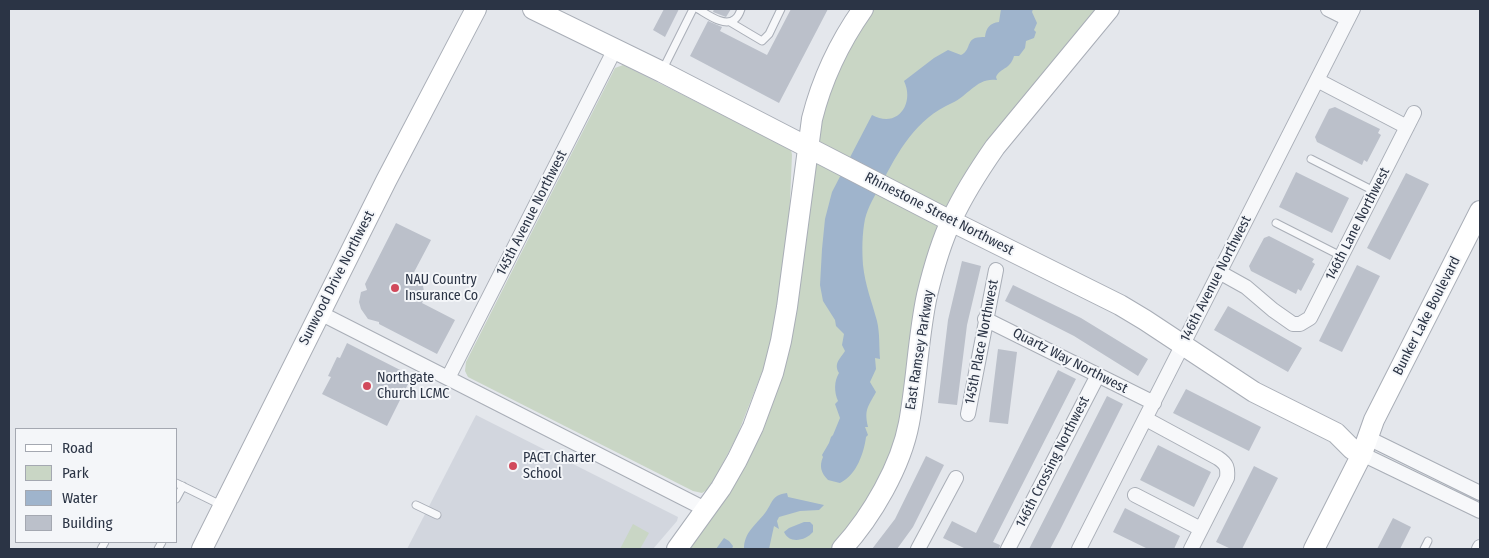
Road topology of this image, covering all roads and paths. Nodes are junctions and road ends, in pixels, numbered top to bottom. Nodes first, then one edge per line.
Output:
1 (476, 9) edge
2 (533, 9) edge
3 (693, 9) edge
4 (698, 9) edge
5 (741, 9) edge
6 (781, 9) edge
7 (863, 9) edge
8 (1109, 9) edge
9 (1328, 9) edge
10 (1350, 14) edge
11 (730, 22) junction
12 (616, 49) junction
13 (662, 72) junction
14 (1317, 80) junction
15 (1414, 113) dead end
16 (1407, 127) junction
17 (808, 148) junction
18 (1311, 160) dead end
19 (1374, 191) junction
20 (1480, 211) edge
21 (951, 221) junction
22 (1276, 223) dead end
23 (1341, 256) junction
24 (996, 270) dead end
25 (1219, 272) junction
26 (320, 313) junction
27 (985, 319) junction
28 (1182, 346) junction
29 (1098, 375) junction
30 (448, 378) junction
31 (1154, 403) junction
32 (968, 414) dead end
33 (1146, 419) junction
34 (1363, 439) junction
35 (956, 478) dead end
36 (180, 484) edge
37 (1480, 493) edge
38 (1135, 495) dead end
39 (416, 505) dead end
40 (223, 507) junction
41 (706, 510) junction
42 (1480, 511) edge
43 (437, 515) dead end
44 (1201, 529) junction
45 (1428, 541) dead end
46 (921, 548) edge
47 (202, 549) edge
48 (676, 549) edge
49 (842, 549) edge
50 (1008, 549) edge
51 (1079, 549) edge
52 (1191, 549) edge
53 (1299, 549) edge
54 (1314, 549) edge
55 (1424, 549) edge

1 - 26 street, Sunwood Drive Northwest
2 - 12 street, Rhinestone Street Northwest
3 - 13 lane
4 - 11 lane
5 - 11 lane
6 - 11 lane
7 - 17 street
8 - 21 street, East Ramsey Parkway
9 - 10 street
10 - 14 street, 146th Avenue Northwest
12 - 13 street, Rhinestone Street Northwest
12 - 30 street, 145th Avenue Northwest
13 - 17 street, Rhinestone Street Northwest
14 - 16 street
14 - 25 street, 146th Avenue Northwest
15 - 16 street, 146th Lane Northwest
16 - 19 street, 146th Lane Northwest
17 - 21 street, Rhinestone Street Northwest
17 - 41 street
18 - 19 lane
19 - 23 street, 146th Lane Northwest
20 - 34 street, Bunker Lake Boulevard
21 - 28 street, Rhinestone Street Northwest
21 - 49 street, East Ramsey Parkway
22 - 23 lane
23 - 25 street, 146th Lane Northwest
24 - 27 street, 145th Place Northwest
25 - 28 street, 146th Avenue Northwest
26 - 30 street
26 - 40 street, Sunwood Drive Northwest
27 - 29 street, Quartz Way Northwest
27 - 32 street, 145th Place Northwest
28 - 31 street, 146th Avenue Northwest
28 - 34 street, Rhinestone Street Northwest
29 - 31 street, Quartz Way Northwest
29 - 50 street, 146th Crossing Northwest
30 - 41 street
31 - 33 street, 146th Avenue Northwest
33 - 44 street
33 - 51 street, 146th Avenue Northwest
34 - 37 street, Rhinestone Street Northwest
34 - 42 street, Rhinestone Street Northwest
34 - 53 street, Bunker Lake Boulevard
34 - 54 street, Bunker Lake Boulevard
35 - 46 street
36 - 40 lane
38 - 44 street
39 - 43 lane
40 - 47 street, Sunwood Drive Northwest
41 - 48 street
44 - 52 street
45 - 55 lane

